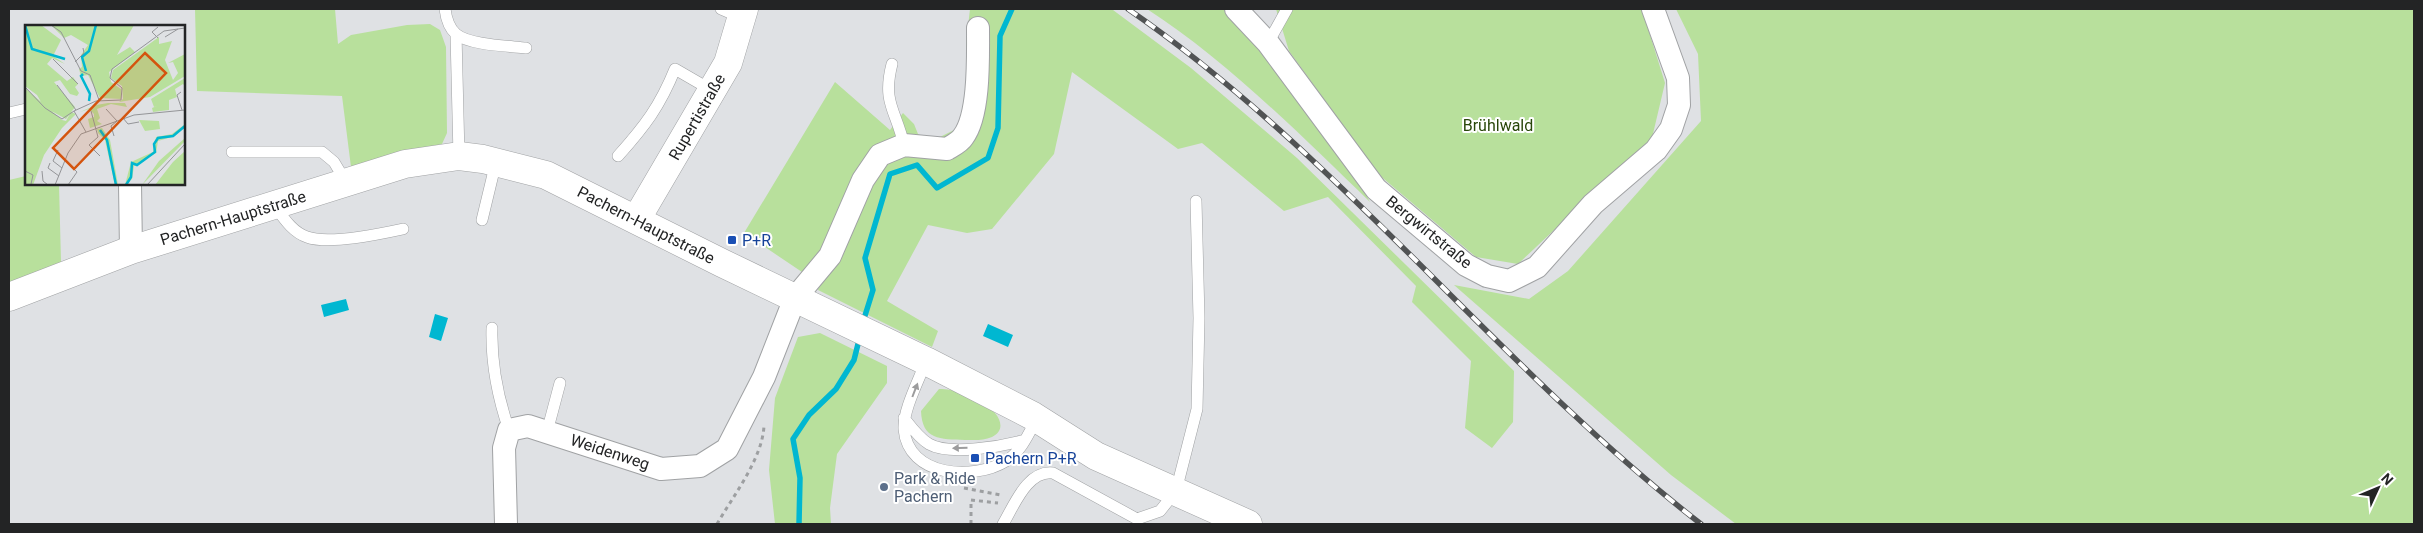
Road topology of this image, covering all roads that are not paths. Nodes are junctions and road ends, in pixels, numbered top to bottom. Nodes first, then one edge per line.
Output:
1 (445, 9) edge
2 (1236, 9) edge
3 (1287, 9) edge
4 (1653, 9) edge
5 (736, 12) edge
6 (978, 28) dead end
7 (456, 34) junction
8 (1268, 43) junction
9 (526, 48) dead end
10 (892, 64) dead end
11 (713, 91) junction
12 (25, 109) edge
13 (9, 113) edge
14 (904, 145) junction
15 (232, 152) dead end
16 (459, 156) junction
17 (618, 156) dead end
18 (496, 162) junction
19 (346, 182) junction
20 (130, 185) edge
21 (1196, 202) dead end
22 (274, 205) junction
23 (482, 220) dead end
24 (636, 220) junction
25 (402, 229) dead end
26 (131, 250) junction
27 (9, 297) edge
28 (795, 298) junction
29 (492, 328) dead end
30 (926, 361) junction
31 (560, 383) dead end
32 (904, 418) junction
33 (1031, 429) junction
34 (509, 430) junction
35 (547, 432) junction
36 (1176, 491) junction
37 (506, 524) edge
38 (1003, 524) edge
39 (1248, 524) edge

1 - 7 lane
2 - 8 street, Bergwirtstraße
3 - 8 lane
4 - 8 street, Bergwirtstraße
5 - 11 main road, Rupertistraße
6 - 14 street
7 - 9 lane
7 - 16 lane
10 - 14 lane
11 - 17 lane
11 - 24 main road, Rupertistraße
12 - 13 lane
14 - 28 street, Weidenweg
15 - 19 lane
16 - 18 main road, Pachern-Hauptstraße
16 - 19 main road, Pachern-Hauptstraße
18 - 23 lane
18 - 24 main road, Pachern-Hauptstraße
19 - 22 main road, Pachern-Hauptstraße
20 - 26 street
21 - 36 lane
22 - 25 lane
22 - 26 main road, Pachern-Hauptstraße
24 - 28 main road, Pachern-Hauptstraße
26 - 27 main road, Pachern-Hauptstraße
28 - 30 main road, Pachern-Hauptstraße
28 - 35 street, Weidenweg
29 - 34 lane
32 -> 30 lane
30 - 33 main road, Pachern-Hauptstraße
31 - 35 lane
33 -> 32 lane
32 - 33 lane
33 - 36 main road, Pachern-Hauptstraße
34 - 35 street, Weidenweg
34 - 37 street
36 - 38 lane
36 - 39 main road, Pachern-Hauptstraße

